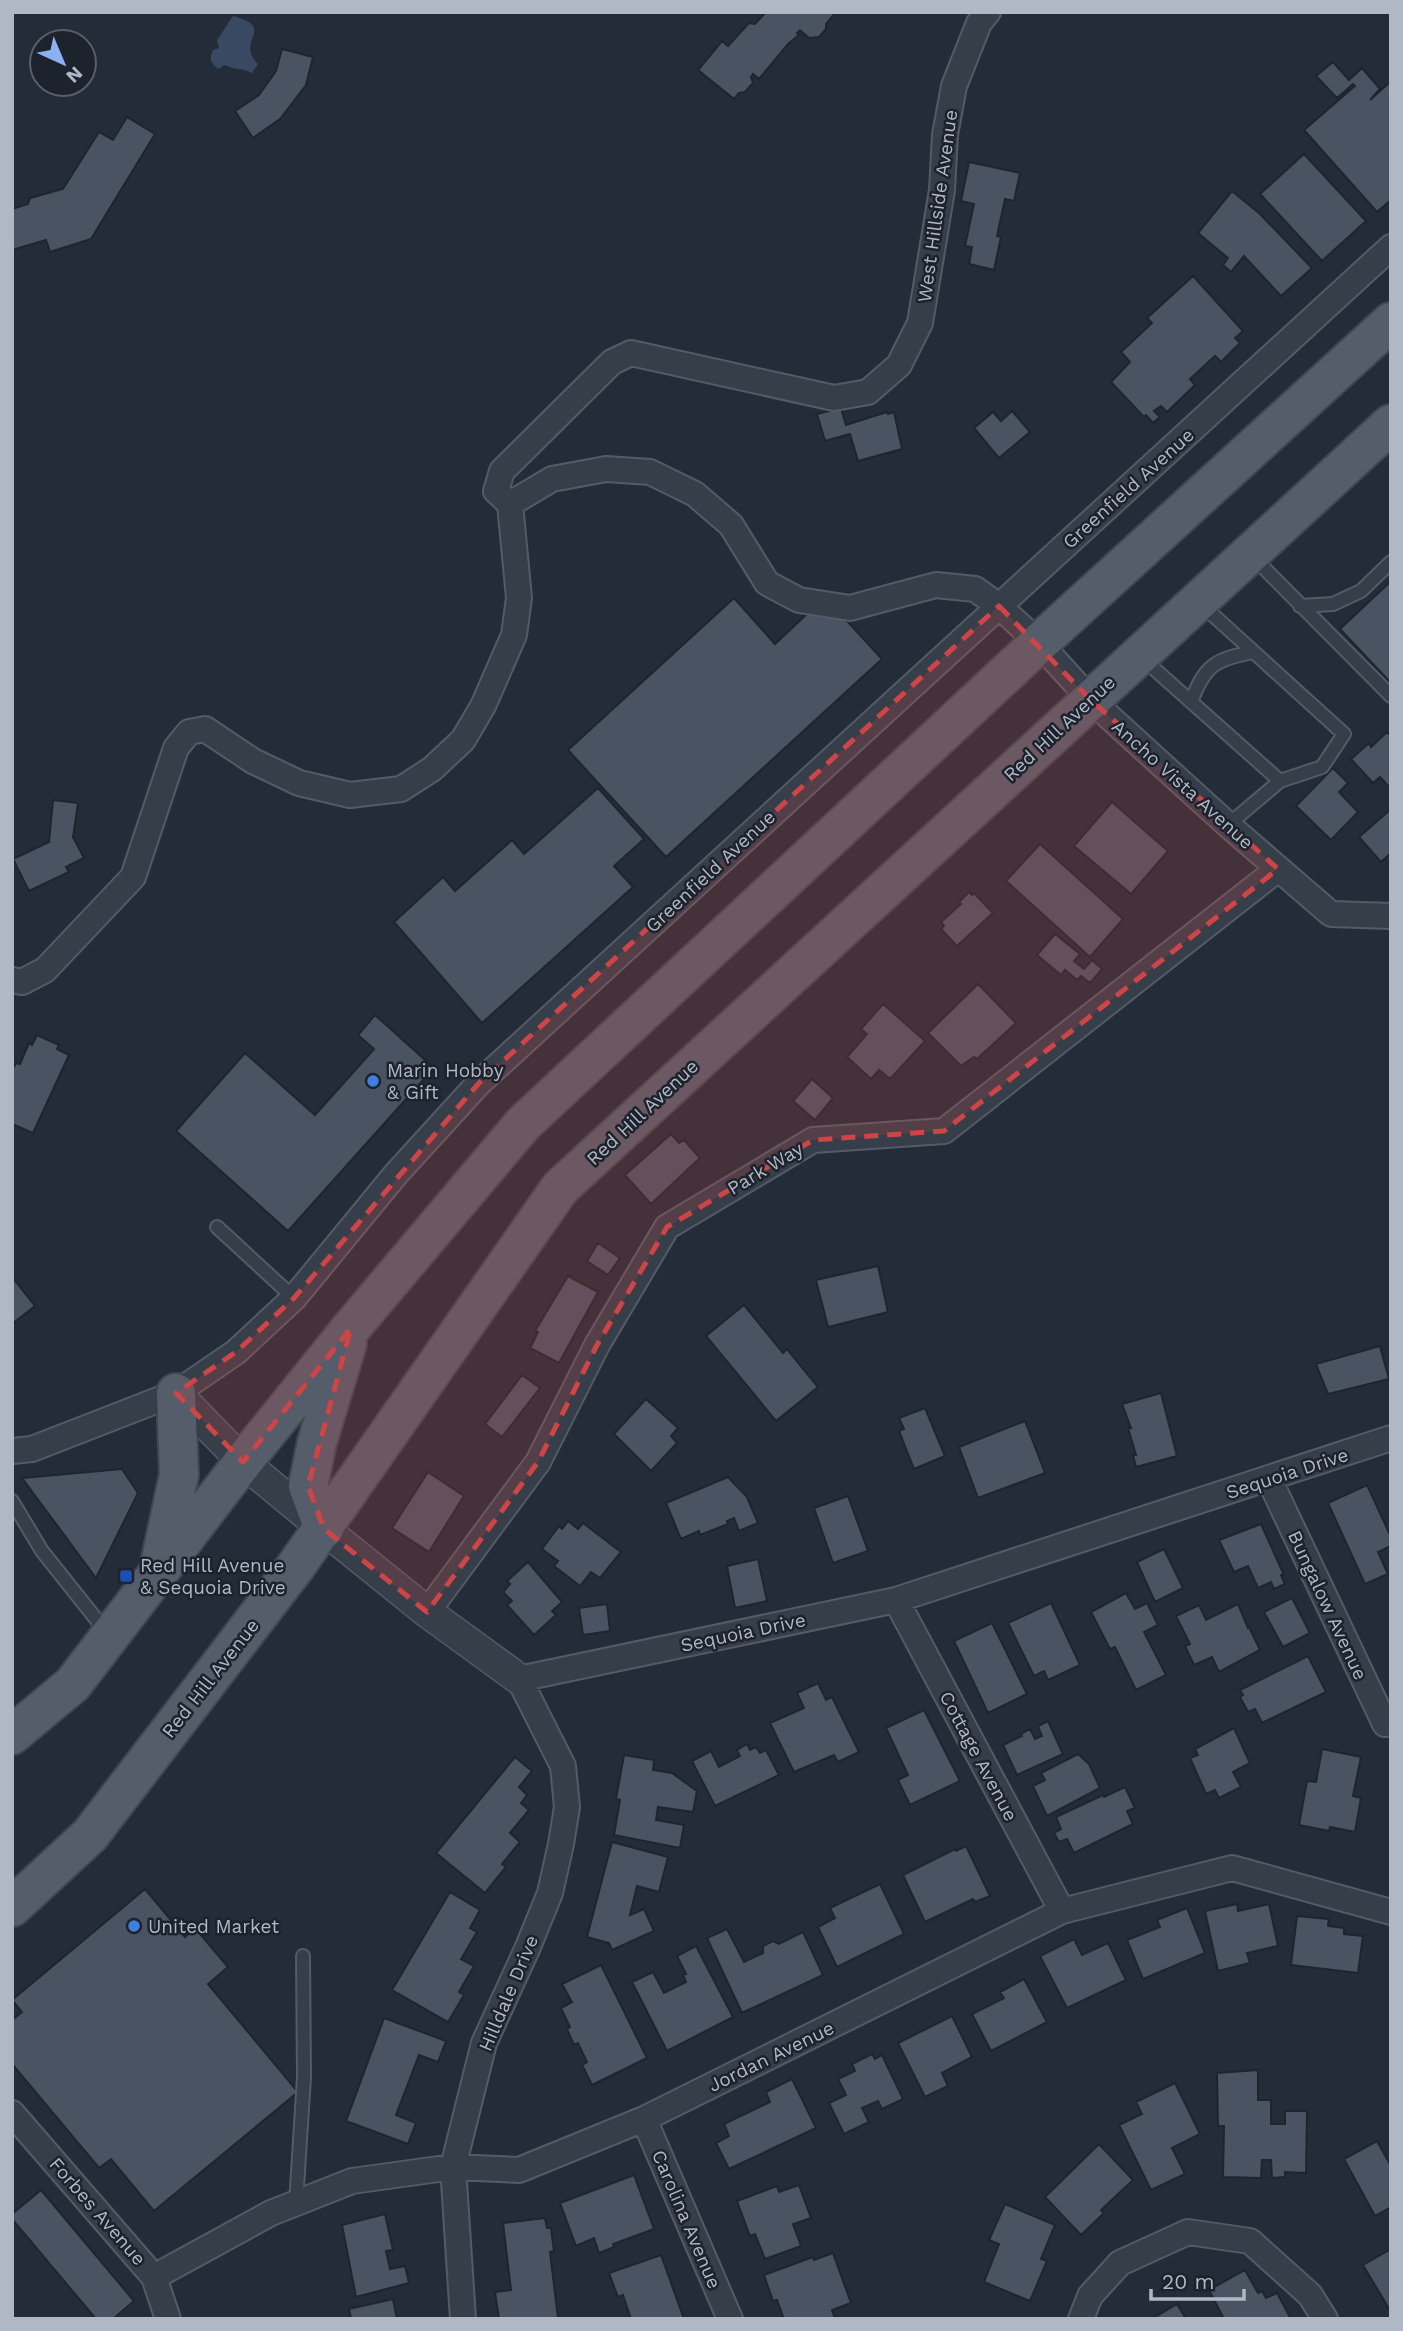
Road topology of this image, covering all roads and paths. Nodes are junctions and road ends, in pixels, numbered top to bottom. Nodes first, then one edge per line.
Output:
1 (988, 12) edge
2 (1391, 247) edge
3 (1391, 322) edge
4 (1387, 435) edge
5 (510, 504) junction
6 (1250, 554) junction
7 (1391, 562) edge
8 (1198, 601) junction
9 (999, 606) junction
10 (1300, 606) junction
11 (1040, 643) junction
12 (1254, 652) junction
13 (1139, 655) junction
14 (1391, 696) edge
15 (1090, 699) junction
16 (1191, 702) junction
17 (1280, 781) junction
18 (1228, 825) junction
19 (1278, 869) junction
20 (1391, 916) edge
21 (12, 980) edge
22 (217, 1227) dead end
23 (294, 1298) junction
24 (351, 1328) junction
25 (176, 1393) junction
26 (1391, 1438) edge
27 (12, 1451) edge
28 (243, 1462) junction
29 (1269, 1479) junction
30 (12, 1501) edge
31 (324, 1529) junction
32 (158, 1573) junction
33 (896, 1600) junction
34 (427, 1612) junction
35 (110, 1637) junction
36 (519, 1679) junction
37 (1391, 1723) edge
38 (12, 1735) edge
39 (12, 1907) edge
40 (1062, 1911) junction
41 (1391, 1912) edge
42 (303, 1956) dead end
43 (12, 2113) edge
44 (644, 2119) junction
45 (453, 2167) junction
46 (296, 2203) junction
47 (154, 2277) junction
48 (169, 2319) edge
49 (463, 2319) edge
50 (730, 2319) edge
51 (1081, 2319) edge
52 (1325, 2319) edge

1 - 5 street, West Hillside Avenue
2 - 9 street, Greenfield Avenue
3 - 11 main road
4 - 6 main road, Red Hill Avenue
5 - 9 street, Ancho Vista Avenue
5 - 21 street
6 - 8 main road, Red Hill Avenue
6 - 10 lane
7 - 10 lane
8 - 12 lane
8 - 13 main road, Red Hill Avenue
9 - 11 street, Ancho Vista Avenue
9 - 23 street, Greenfield Avenue
10 - 14 lane
11 - 15 street, Ancho Vista Avenue
11 - 24 main road
12 - 16 lane
12 - 17 lane
13 - 15 main road, Red Hill Avenue
13 - 16 lane
15 - 18 street, Ancho Vista Avenue
15 - 31 main road, Red Hill Avenue
16 - 17 lane
17 - 18 lane
18 - 19 street, Ancho Vista Avenue
19 - 20 street, Ancho Vista Avenue
19 - 34 street, Park Way
22 - 23 lane
23 - 25 street, Greenfield Avenue
24 - 28 main road
24 - 31 main road
25 - 27 street, Greenfield Avenue
25 - 28 street
25 - 32 main road
26 - 29 street, Sequoia Drive
28 - 31 street
28 - 32 main road
29 - 33 street, Sequoia Drive
29 - 37 street, Bungalow Avenue
30 - 35 lane
31 - 34 street
31 - 39 main road, Red Hill Avenue
32 - 35 main road
33 - 36 street, Sequoia Drive
33 - 40 street, Cottage Avenue
34 - 36 street
35 - 38 main road
36 - 45 street, Hilldale Drive
40 - 41 street, Jordan Avenue
40 - 44 street, Jordan Avenue
42 - 46 lane
43 - 47 street, Forbes Avenue
44 - 45 street, Jordan Avenue
44 - 50 street, Carolina Avenue
45 - 46 street, Jordan Avenue
45 - 49 street, Hilldale Drive
46 - 47 street, Jordan Avenue
47 - 48 street, Forbes Avenue
51 - 52 street

